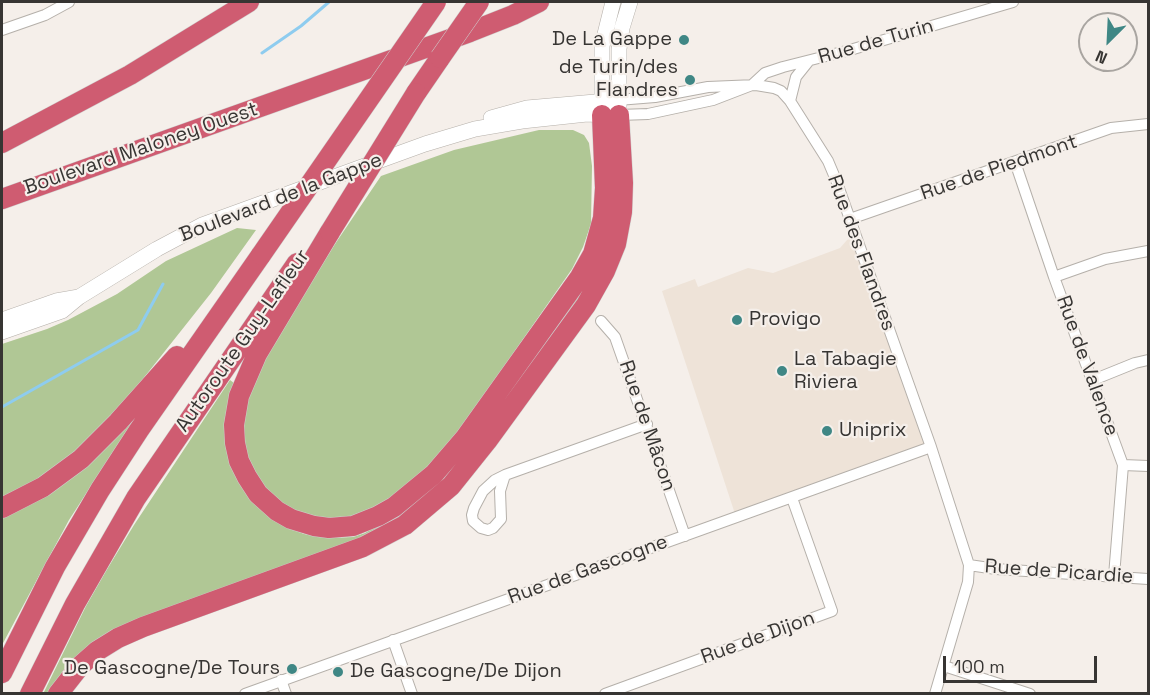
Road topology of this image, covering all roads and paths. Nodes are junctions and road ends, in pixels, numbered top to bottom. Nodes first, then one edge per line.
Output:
1 (69, 2) edge
2 (249, 2) edge
3 (436, 2) edge
4 (479, 2) edge
5 (539, 2) edge
6 (613, 2) edge
7 (630, 2) edge
8 (1013, 2) edge
9 (2, 30) edge
10 (808, 62) junction
11 (752, 86) junction
12 (790, 101) junction
13 (610, 108) junction
14 (1149, 124) edge
15 (2, 143) edge
16 (1015, 162) junction
17 (2, 199) edge
18 (850, 219) junction
19 (326, 230) junction
20 (1149, 251) edge
21 (1054, 277) junction
22 (238, 287) junction
23 (79, 297) junction
24 (2, 320) edge
25 (601, 321) dead end
26 (2, 332) edge
27 (1149, 360) edge
28 (1093, 380) junction
29 (647, 424) junction
30 (931, 447) junction
31 (1123, 465) junction
32 (1149, 466) edge
33 (505, 476) junction
34 (792, 498) junction
35 (2, 508) edge
36 (685, 536) junction
37 (969, 565) junction
38 (1114, 576) junction
39 (1149, 579) edge
40 (393, 640) junction
41 (944, 666) junction
42 (2, 673) edge
43 (281, 680) junction
44 (30, 693) edge
45 (58, 693) edge
46 (245, 693) edge
47 (286, 693) edge
48 (412, 693) edge
49 (604, 693) edge
50 (935, 693) edge
51 (1030, 693) edge

1 - 9 street
2 - 15 highway
3 - 22 highway, Autoroute Guy-Lafleur, bridge
4 - 19 highway, bridge
5 - 17 highway, Boulevard Maloney Ouest
6 - 13 street
7 - 13 street
8 - 10 street, Rue de Turin
10 - 11 street, Rue de Turin
10 - 12 street, Rue de Turin
11 - 12 street, Rue des Flandres
11 - 13 street
11 - 13 street, Rue de Turin
12 - 18 street, Rue des Flandres
13 - 19 highway
13 - 23 street, Boulevard de la Gappe
13 - 45 highway
14 - 16 street, Rue de Piedmont
16 - 18 street, Rue de Piedmont
16 - 21 street, Rue de Valence
18 - 30 street, Rue des Flandres
19 - 44 highway, Autoroute Guy-Lafleur
20 - 21 street
21 - 28 street, Rue de Valence
22 - 35 highway
22 - 42 highway, Autoroute Guy-Lafleur
23 - 24 street, Boulevard de la Gappe
23 - 26 street, Boulevard de la Gappe
25 - 29 street, Rue de Mâcon
27 - 28 street
28 - 31 street, Rue de Valence
29 - 33 street
29 - 36 street, Rue de Mâcon
30 - 34 street, Rue de Gascogne
30 - 37 street, Rue des Flandres
31 - 32 street
31 - 38 street, Rue de Valence
33 - 33 street
34 - 36 street, Rue de Gascogne
34 - 49 street, Rue de Dijon
36 - 40 street, Rue de Gascogne
37 - 38 street, Rue de Picardie
37 - 41 street, Rue des Flandres
38 - 39 street, Rue de Picardie
40 - 43 street, Rue de Gascogne
40 - 48 street
41 - 50 street, Rue des Flandres
41 - 51 street
43 - 46 street, Rue de Gascogne
43 - 47 street

